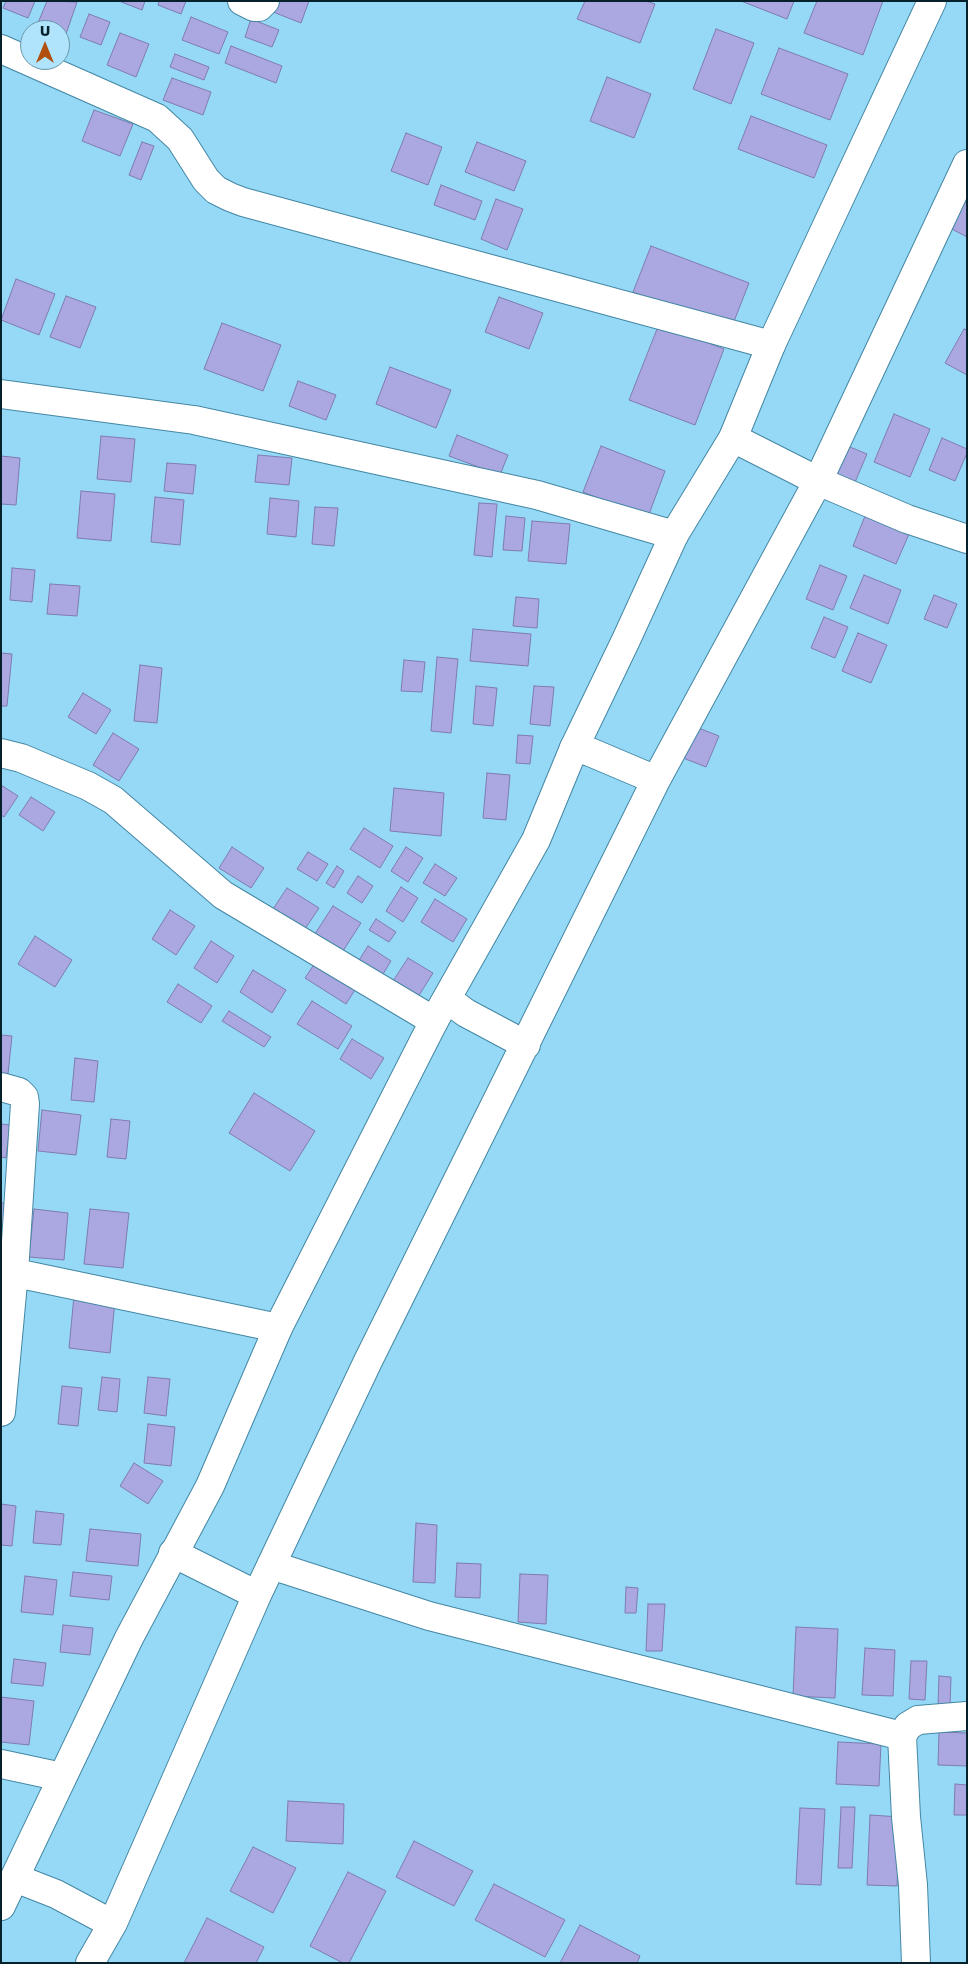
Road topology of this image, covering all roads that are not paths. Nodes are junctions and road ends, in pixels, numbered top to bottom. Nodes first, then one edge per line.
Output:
1 (242, 1) edge
2 (265, 1) edge
3 (932, 1) edge
4 (1, 49) edge
5 (967, 164) edge
6 (771, 345) junction
7 (1, 394) edge
8 (733, 438) junction
9 (816, 480) junction
10 (674, 535) junction
11 (967, 539) edge
12 (582, 750) junction
13 (1, 753) edge
14 (651, 778) junction
15 (449, 1011) junction
16 (520, 1043) junction
17 (1, 1088) edge
18 (8, 1271) edge
19 (278, 1328) junction
20 (1, 1412) edge
21 (181, 1557) junction
22 (271, 1564) junction
23 (253, 1592) junction
24 (967, 1716) edge
25 (902, 1736) junction
26 (1, 1764) edge
27 (62, 1778) junction
28 (15, 1878) junction
29 (1, 1906) edge
30 (108, 1921) junction
31 (90, 1963) edge
32 (916, 1963) edge

1 - 2 street
3 - 6 street
4 - 6 street
5 - 9 street
6 - 8 street
7 - 10 street
8 - 9 street
8 - 10 street
9 - 11 street
9 - 14 street
10 - 12 street
12 - 14 street
12 - 15 street
13 - 15 street
14 - 16 street
15 - 16 street
15 - 19 street
16 - 22 street
17 - 18 street
18 - 19 street
18 - 20 street
19 - 21 street
21 - 23 street
21 - 27 street
22 - 23 street
22 - 25 street
23 - 30 street
24 - 25 street
25 - 32 street
26 - 27 street
27 - 28 street
28 - 29 street
28 - 30 street
30 - 31 street

